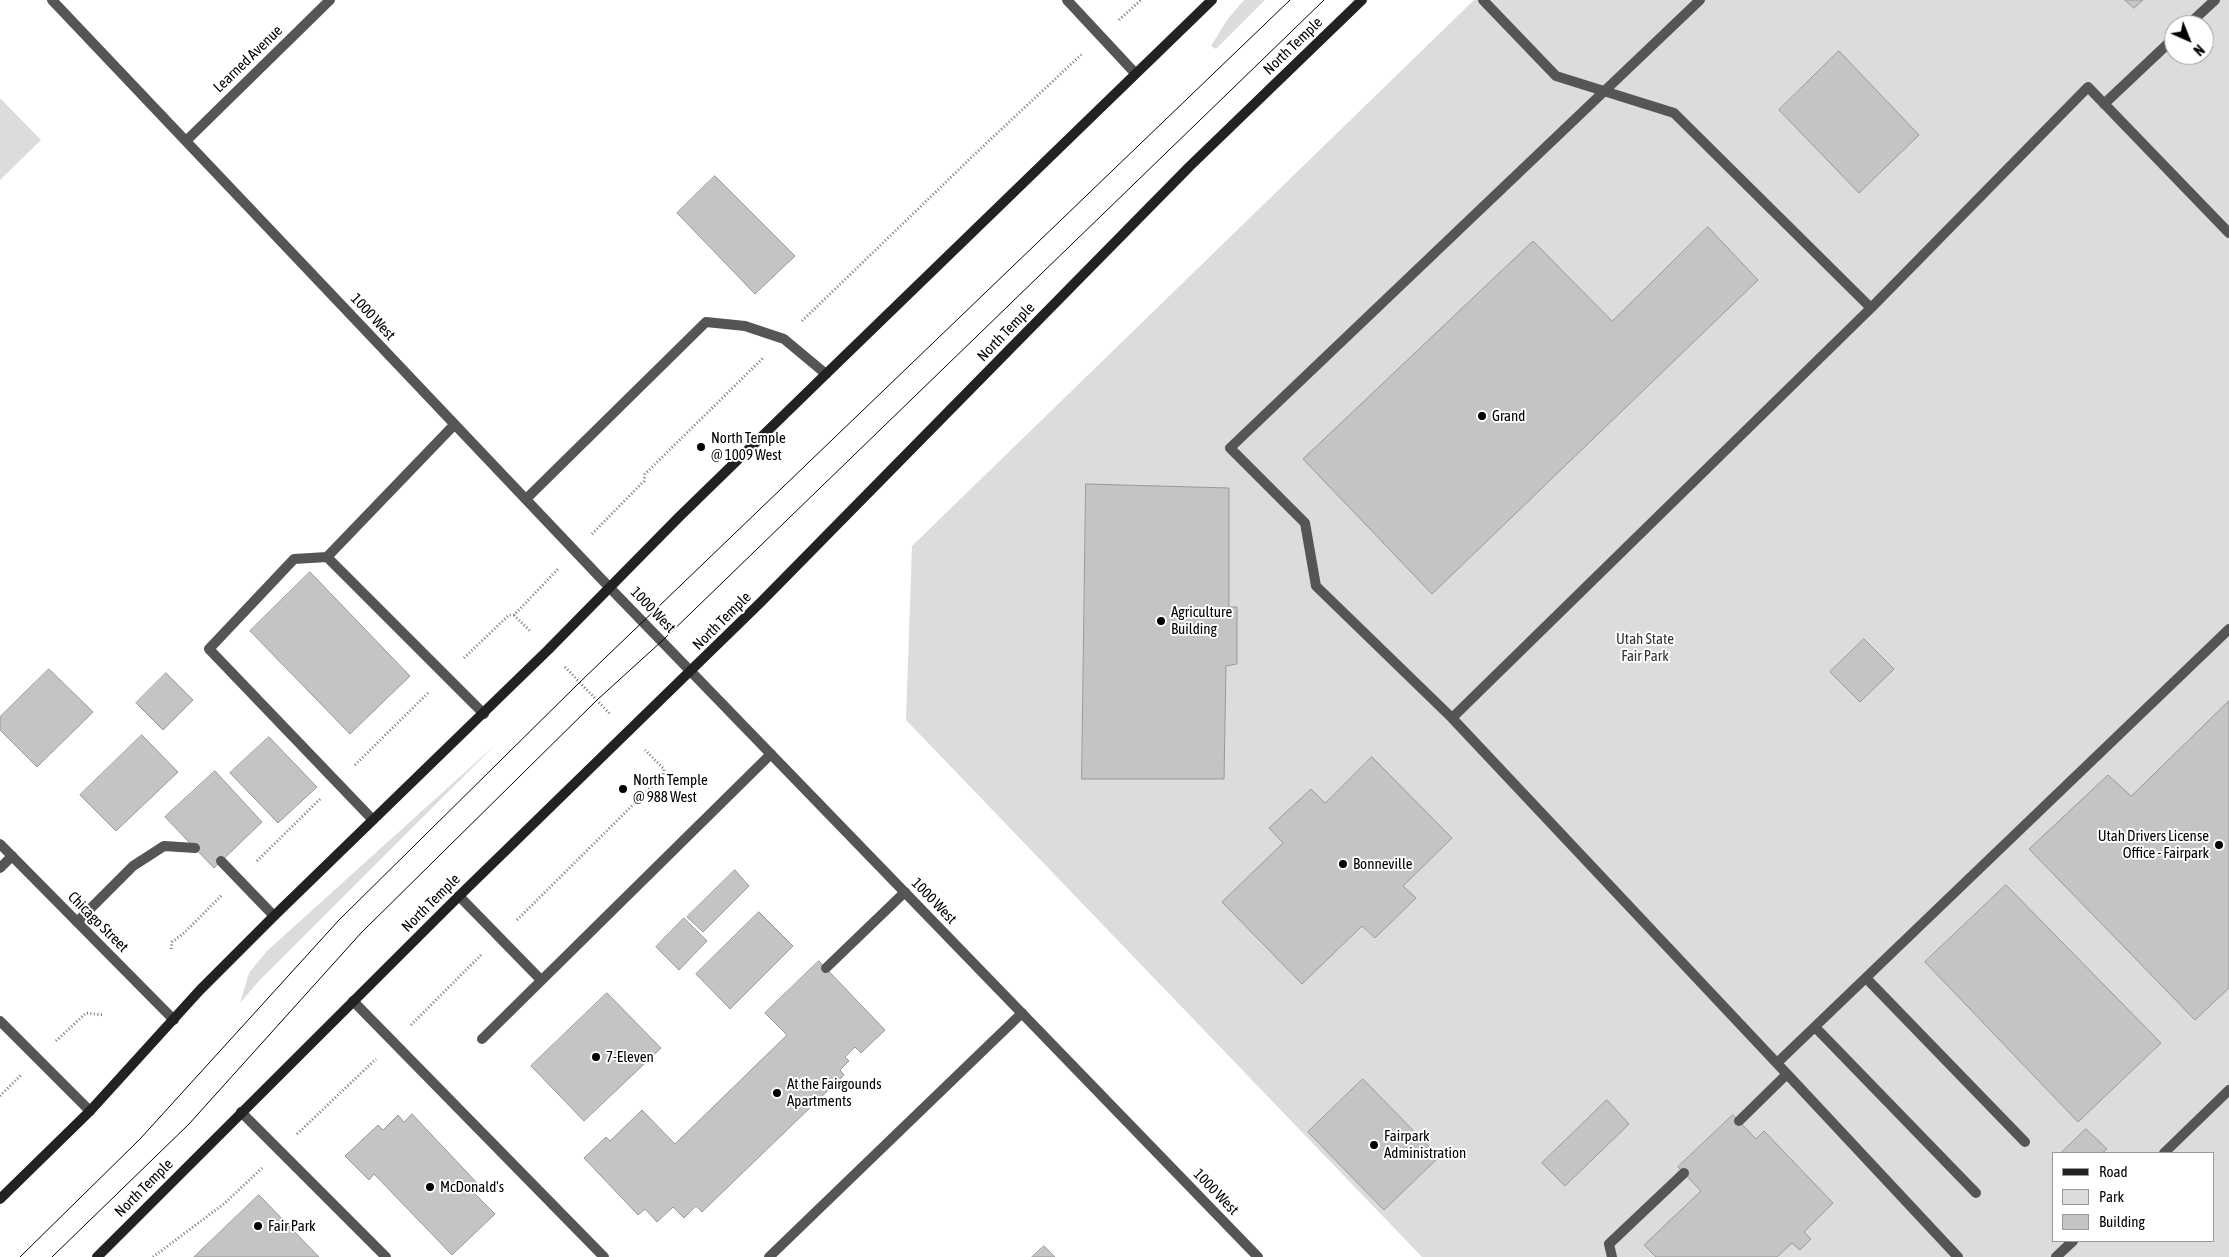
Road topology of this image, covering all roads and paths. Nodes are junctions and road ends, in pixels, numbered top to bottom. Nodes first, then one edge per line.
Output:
1 (52, 0) edge
2 (330, 0) edge
3 (1083, 0) edge
4 (1141, 0) edge
5 (1212, 0) edge
6 (1362, 0) edge
7 (1483, 0) edge
8 (1700, 0) edge
9 (2215, 0) edge
10 (1071, 4) edge
11 (2199, 15) edge
12 (1101, 36) junction
13 (2164, 47) edge
14 (1134, 73) junction
15 (1603, 91) junction
16 (2104, 104) junction
17 (187, 140) junction
18 (2229, 233) edge
19 (1871, 308) junction
20 (784, 339) junction
21 (826, 374) junction
22 (454, 425) junction
23 (644, 482) dead end
24 (526, 499) junction
25 (327, 557) junction
26 (610, 588) junction
27 (514, 615) dead end
28 (2229, 628) edge
29 (548, 650) junction
30 (692, 672) junction
31 (484, 714) junction
32 (1452, 718) junction
33 (629, 733) junction
34 (771, 754) junction
35 (373, 820) junction
36 (0, 844) edge
37 (195, 848) dead end
38 (12, 856) junction
39 (221, 861) dead end
40 (0, 868) edge
41 (904, 892) junction
42 (459, 896) junction
43 (274, 916) junction
44 (77, 922) junction
45 (499, 938) junction
46 (826, 968) dead end
47 (1866, 978) junction
48 (540, 980) junction
49 (354, 1001) junction
50 (1022, 1013) junction
51 (174, 1020) junction
52 (0, 1021) edge
53 (1815, 1027) junction
54 (482, 1039) dead end
55 (394, 1042) junction
56 (1777, 1063) junction
57 (1787, 1074) junction
58 (2229, 1090) edge
59 (90, 1111) junction
60 (241, 1112) junction
61 (1738, 1121) dead end
62 (2024, 1142) dead end
63 (280, 1150) junction
64 (2165, 1152) edge
65 (1684, 1173) dead end
66 (1976, 1193) dead end
67 (0, 1199) edge
68 (2072, 1242) edge
69 (97, 1257) edge
70 (153, 1257) edge
71 (386, 1257) edge
72 (604, 1257) edge
73 (769, 1257) edge
74 (1258, 1257) edge
75 (1612, 1257) edge
76 (1958, 1257) edge
77 (2056, 1257) edge

1 - 17 street, 1000 West
2 - 17 street, Learned Avenue
3 - 10 street
4 - 12 path
5 - 14 main road
6 - 30 main road, North Temple
7 - 15 street
8 - 15 street
9 - 11 street
10 - 12 street
12 - 14 street
12 - 20 path
13 - 16 street
14 - 21 main road
15 - 19 street
15 - 32 street
16 - 18 street
16 - 19 street
17 - 22 street, 1000 West
19 - 32 street
20 - 21 street
20 - 23 path
20 - 24 street
21 - 26 main road
22 - 24 street, 1000 West
22 - 25 street
24 - 26 street, 1000 West
25 - 31 street
25 - 35 street
26 - 29 main road
26 - 30 street, 1000 West
27 - 29 path
28 - 47 street
29 - 31 main road
29 - 33 path
30 - 33 main road, North Temple
30 - 34 street, 1000 West
31 - 35 main road
32 - 56 street
33 - 42 main road, North Temple
33 - 45 path
34 - 41 street, 1000 West
34 - 48 street
35 - 43 main road
36 - 38 street, Chicago Street
37 - 44 street
38 - 40 street
38 - 44 street, Chicago Street
39 - 43 street
41 - 46 street
41 - 50 street, 1000 West
42 - 45 street
42 - 49 main road, North Temple
43 - 51 main road
44 - 51 street, Chicago Street
45 - 48 street
45 - 55 path
47 - 53 street
47 - 62 street
48 - 54 street
49 - 55 street
49 - 60 main road, North Temple
50 - 73 street
50 - 74 street, 1000 West
51 - 59 main road
52 - 59 street
53 - 56 street
53 - 66 street
55 - 63 path
55 - 72 street
56 - 57 street
57 - 61 street
57 - 76 street
58 - 64 street
59 - 67 main road
60 - 63 street
60 - 69 main road, North Temple
63 - 70 path
63 - 71 street
65 - 75 street
68 - 77 street

